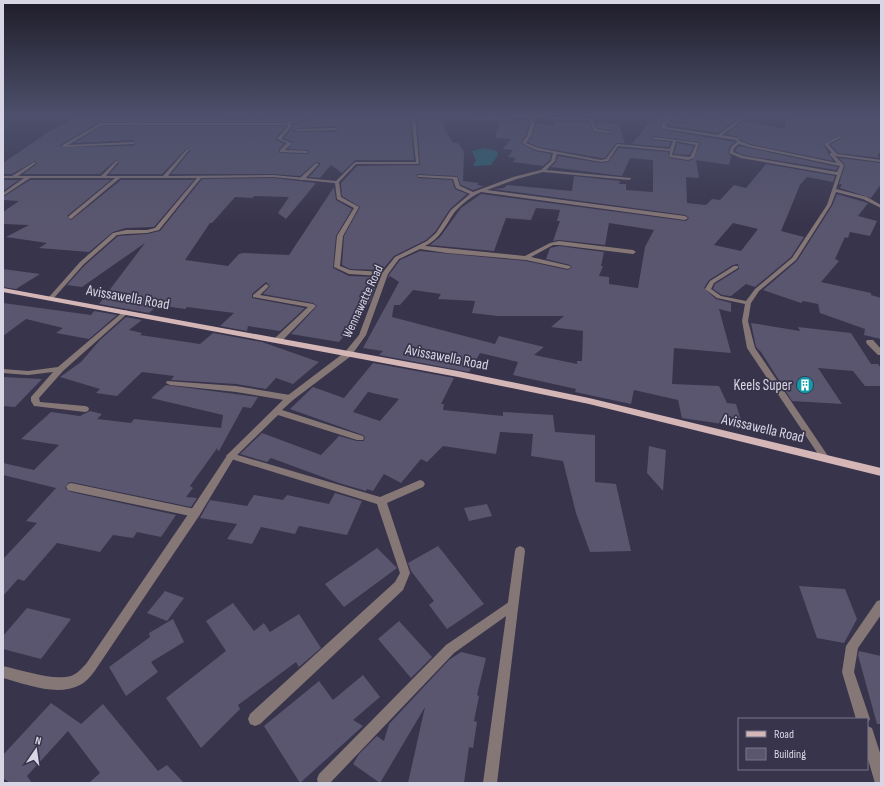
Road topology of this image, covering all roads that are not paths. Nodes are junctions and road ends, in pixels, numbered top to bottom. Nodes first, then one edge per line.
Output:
1 (186, 152) edge
2 (298, 152) edge
3 (307, 152) dead end
4 (417, 152) edge
5 (555, 152) joint
6 (612, 152) edge
7 (671, 152) edge
8 (695, 152) edge
9 (731, 152) edge
10 (782, 152) edge
11 (834, 154) joint
12 (881, 161) edge
13 (116, 162) dead end
14 (34, 163) dead end
15 (317, 164) dead end
16 (842, 165) junction
17 (543, 171) junction
18 (839, 174) junction
19 (420, 176) dead end
20 (3, 177) edge
21 (13, 177) junction
22 (30, 177) junction
23 (102, 177) junction
24 (119, 177) junction
25 (164, 177) junction
26 (200, 177) junction
27 (302, 179) junction
28 (628, 179) dead end
29 (337, 182) junction
30 (834, 190) junction
31 (480, 191) junction
32 (473, 194) junction
33 (3, 195) edge
34 (881, 207) edge
35 (71, 217) dead end
36 (685, 218) dead end
37 (418, 247) junction
38 (633, 252) dead end
39 (526, 258) junction
40 (736, 266) dead end
41 (568, 267) dead end
42 (385, 274) junction
43 (266, 286) dead end
44 (3, 290) edge
45 (50, 298) junction
46 (748, 303) junction
47 (126, 312) junction
48 (278, 340) junction
49 (870, 342) dead end
50 (881, 353) edge
51 (348, 354) junction
52 (60, 369) junction
53 (3, 371) edge
54 (170, 383) dead end
55 (290, 398) junction
56 (85, 409) dead end
57 (276, 411) junction
58 (360, 438) dead end
59 (231, 456) junction
60 (825, 458) junction
61 (881, 472) edge
62 (420, 484) dead end
63 (70, 487) dead end
64 (381, 501) junction
65 (195, 513) junction
66 (520, 551) dead end
67 (512, 605) junction
68 (881, 605) edge
69 (3, 672) edge
70 (863, 718) edge
71 (255, 719) dead end
72 (868, 736) edge
73 (324, 779) dead end
74 (881, 779) edge
75 (490, 783) edge

1 - 25 street
2 - 3 street
4 - 29 street
5 - 6 street
5 - 17 street
7 - 8 street
9 - 18 street
10 - 16 street
11 - 12 street
11 - 16 street
13 - 23 street
14 - 21 street
15 - 27 street
16 - 18 street
17 - 28 street, Wennawatte Road
17 - 31 street, Wennawatte Road
18 - 30 street
19 - 32 street
20 - 21 street
21 - 22 street
22 - 23 street
22 - 33 street
23 - 24 street
24 - 25 street
24 - 35 street
25 - 26 street
26 - 27 street
26 - 45 street
27 - 29 street
29 - 42 street
30 - 34 street
30 - 46 street
31 - 32 street, Wennawatte Road
31 - 36 street
32 - 37 street, Wennawatte Road
37 - 39 street
37 - 42 street, Wennawatte Road
38 - 39 street
39 - 41 street
40 - 46 street
42 - 51 street, Wennawatte Road
43 - 48 street
44 - 45 main road, Avissawella Road
45 - 47 main road, Avissawella Road
46 - 60 street
47 - 48 main road, Avissawella Road
47 - 52 street
48 - 51 main road, Avissawella Road
49 - 50 street
51 - 55 street, Wennawatte Road
51 - 60 main road, Avissawella Road
52 - 53 street
52 - 56 street
54 - 55 street
55 - 57 street, Wennawatte Road
57 - 58 street
57 - 59 street, Wennawatte Road
59 - 64 street
59 - 65 street, Wennawatte Road
60 - 61 main road, Avissawella Road
62 - 64 street
63 - 65 street
64 - 71 street
65 - 69 street, Wennawatte Road
66 - 67 street
67 - 73 street
67 - 75 street
68 - 70 street
72 - 74 street

